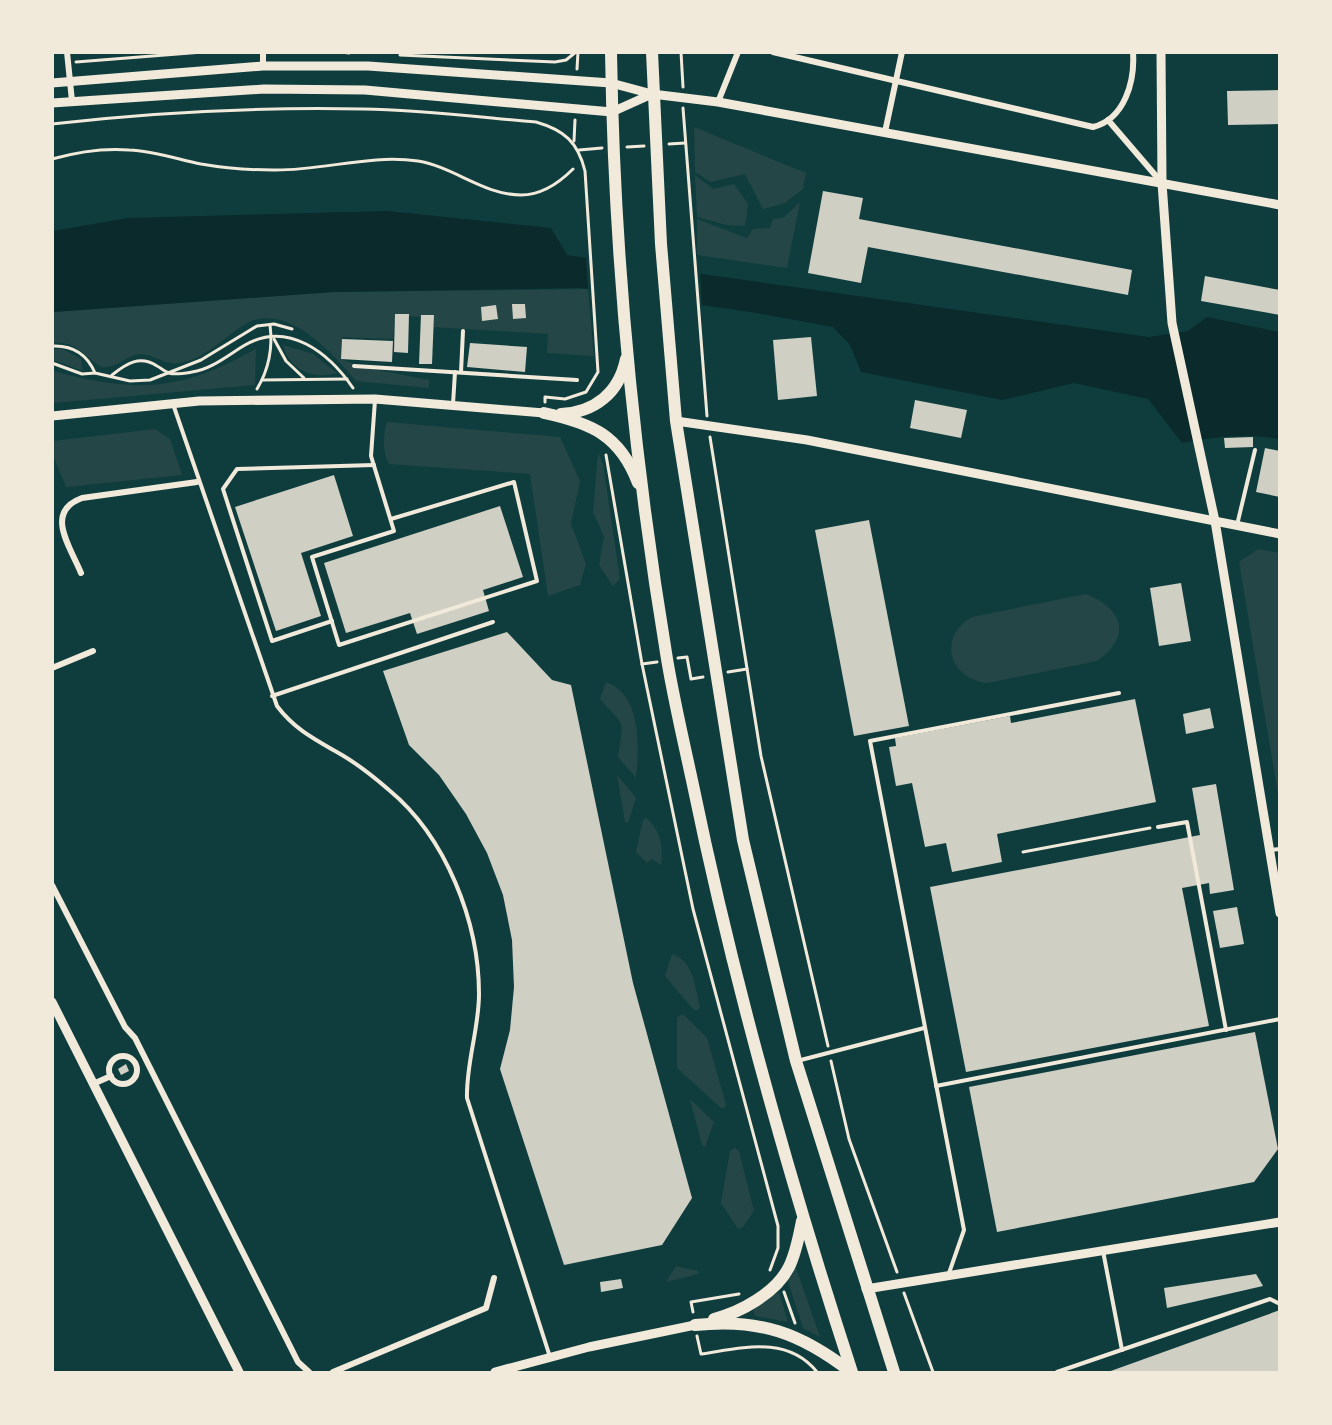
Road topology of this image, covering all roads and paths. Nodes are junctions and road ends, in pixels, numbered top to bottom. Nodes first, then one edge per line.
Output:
1 (67, 52) edge
2 (203, 52) edge
3 (263, 52) edge
4 (341, 52) edge
5 (576, 52) edge
6 (610, 52) edge
7 (652, 52) edge
8 (681, 52) edge
9 (738, 52) edge
10 (773, 52) edge
11 (902, 52) edge
12 (1133, 52) edge
13 (1161, 52) edge
14 (353, 53) edge
15 (389, 55) dead end
16 (68, 63) junction
17 (263, 66) junction
18 (70, 81) junction
19 (896, 81) junction
20 (52, 83) edge
21 (611, 83) junction
22 (652, 94) junction
23 (683, 98) junction
24 (72, 101) junction
25 (718, 102) junction
26 (52, 103) edge
27 (612, 112) junction
28 (1108, 120) junction
29 (52, 124) edge
30 (885, 132) junction
31 (685, 143) junction
32 (655, 145) junction
33 (615, 147) junction
34 (578, 150) junction
35 (52, 159) edge
36 (573, 169) dead end
37 (1162, 183) junction
38 (1280, 205) edge
39 (270, 325) junction
40 (292, 329) dead end
41 (463, 331) dead end
42 (272, 335) junction
43 (628, 343) junction
44 (52, 346) edge
45 (54, 364) edge
46 (354, 366) dead end
47 (455, 372) junction
48 (461, 372) junction
49 (598, 372) dead end
50 (95, 373) junction
51 (169, 373) junction
52 (112, 375) junction
53 (347, 379) junction
54 (262, 380) junction
55 (306, 380) junction
56 (577, 380) dead end
57 (353, 388) dead end
58 (255, 392) dead end
59 (375, 399) junction
60 (173, 404) junction
61 (453, 404) junction
62 (544, 413) junction
63 (52, 416) edge
64 (676, 421) junction
65 (708, 425) junction
66 (1256, 450) dead end
67 (374, 465) junction
68 (609, 465) dead end
69 (197, 482) dead end
70 (645, 504) junction
71 (391, 519) junction
72 (1215, 521) junction
73 (1237, 525) junction
74 (1280, 534) edge
75 (81, 573) dead end
76 (332, 621) junction
77 (493, 622) dead end
78 (93, 651) dead end
79 (667, 660) junction
80 (642, 664) junction
81 (52, 668) edge
82 (747, 669) junction
83 (717, 674) junction
84 (1119, 693) dead end
85 (272, 696) junction
86 (1158, 827) joint
87 (1280, 849) edge
88 (1269, 850) junction
89 (1023, 852) dead end
90 (52, 885) edge
91 (1280, 913) edge
92 (52, 1002) edge
93 (1280, 1019) edge
94 (924, 1028) junction
95 (1226, 1030) junction
96 (829, 1052) junction
97 (146, 1060) junction
98 (796, 1061) junction
99 (136, 1064) junction
100 (111, 1076) junction
101 (93, 1084) junction
102 (935, 1086) junction
103 (802, 1220) junction
104 (1280, 1222) edge
105 (1103, 1251) junction
106 (770, 1269) junction
107 (948, 1276) junction
108 (494, 1278) dead end
109 (764, 1278) dead end
110 (778, 1281) junction
111 (901, 1284) junction
112 (866, 1289) junction
113 (748, 1291) dead end
114 (1280, 1304) edge
115 (695, 1324) junction
116 (793, 1336) junction
117 (1122, 1350) junction
118 (791, 1352) junction
119 (550, 1357) junction
120 (239, 1372) edge
121 (309, 1372) edge
122 (333, 1372) edge
123 (495, 1372) edge
124 (817, 1372) edge
125 (851, 1372) edge
126 (894, 1372) edge
127 (933, 1372) edge
128 (1057, 1372) edge

1 - 16 street
2 - 16 path
3 - 17 street
4 - 14 path
5 - 15 path
6 - 21 main road
7 - 22 main road
8 - 23 path
9 - 25 street
10 - 19 street
11 - 19 street
12 - 28 street
13 - 37 street
16 - 18 street
17 - 18 street
17 - 21 street
18 - 20 street
18 - 24 street
19 - 28 street
19 - 30 street
21 - 22 street
21 - 27 main road
22 - 23 street
22 - 27 street
22 - 32 main road
23 - 25 street
23 - 31 path
24 - 26 street
24 - 27 street
25 - 30 street
27 - 33 main road
28 - 37 street
29 - 34 path
30 - 37 street
31 - 32 path
31 - 65 path
32 - 33 path
32 - 64 main road
33 - 34 path
33 - 43 main road
34 - 49 path
35 - 36 path
37 - 38 street
37 - 72 street
39 - 40 path
39 - 42 path
39 - 51 path
41 - 48 lane
42 - 54 path
42 - 55 path
43 - 62 main road
43 - 70 main road
44 - 50 path
45 - 50 path
46 - 47 lane
47 - 48 lane
47 - 61 lane
48 - 56 lane
50 - 52 path
51 - 52 path
51 - 52 path
51 - 53 path
53 - 55 path
53 - 57 path
54 - 55 path
54 - 58 path
59 - 60 street
59 - 61 street
59 - 67 lane
60 - 63 street
60 - 85 lane
61 - 62 street
62 - 70 main road
64 - 65 street
64 - 83 main road
65 - 72 street
65 - 82 path
66 - 73 lane
67 - 71 lane
67 - 76 lane
68 - 80 path
69 - 75 street
70 - 79 main road
71 - 76 lane
71 - 76 lane
72 - 73 street
72 - 88 street
73 - 74 street
77 - 85 lane
78 - 81 street
79 - 80 path
79 - 83 path
79 - 103 main road
80 - 106 path
82 - 83 path
82 - 96 path
83 - 98 main road
84 - 94 lane
85 - 119 lane
86 - 89 path
86 - 95 lane
87 - 88 lane
88 - 91 street
90 - 97 street
92 - 101 street
93 - 95 lane
94 - 96 lane
94 - 102 lane
95 - 102 lane
96 - 98 lane
96 - 111 path
97 - 99 street
97 - 121 street
98 - 112 main road
99 - 100 street
99 - 100 street
100 - 101 street
101 - 120 street
102 - 107 lane
103 - 110 main road
103 - 125 main road
104 - 105 street
105 - 107 street
105 - 117 lane
106 - 109 path
106 - 110 path
107 - 111 street
108 - 122 street
110 - 115 main road
110 - 116 path
111 - 112 street
111 - 127 path
112 - 126 main road
113 - 115 path
114 - 117 lane
115 - 116 main road
115 - 118 path
115 - 119 street
116 - 118 path
116 - 125 main road
117 - 128 lane
118 - 124 path
119 - 123 street

